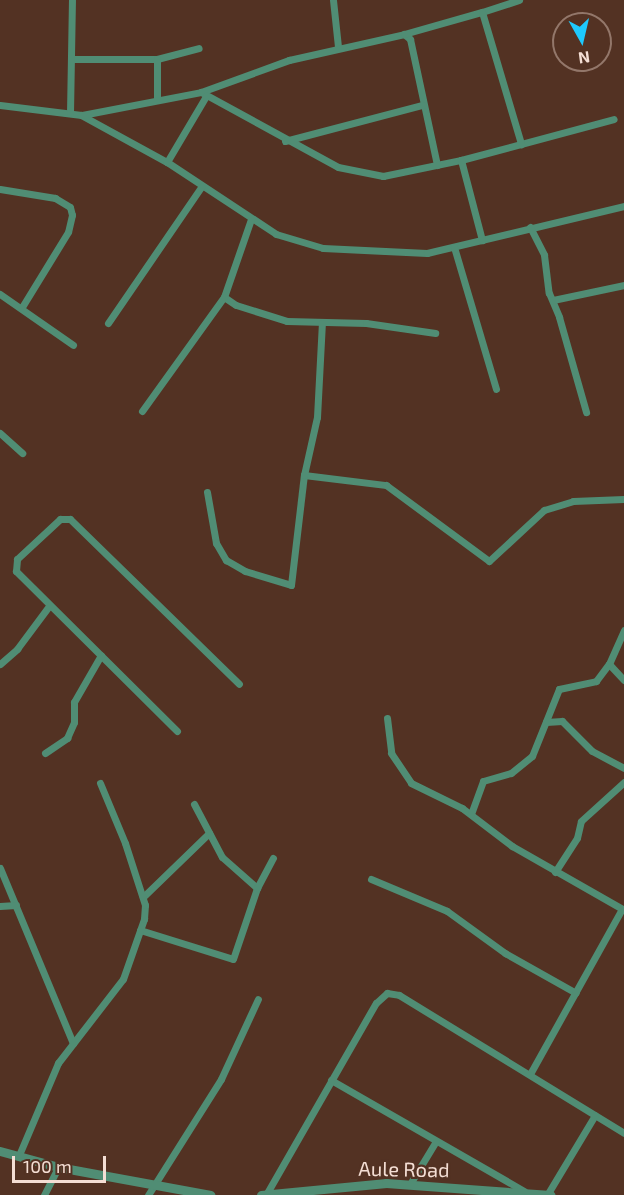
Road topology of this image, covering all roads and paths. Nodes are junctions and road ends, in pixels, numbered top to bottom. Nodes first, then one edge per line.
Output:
1 (72, 0) edge
2 (333, 0) edge
3 (519, 0) edge
4 (482, 12) junction
5 (404, 34) junction
6 (338, 47) junction
7 (199, 48) dead end
8 (74, 58) junction
9 (157, 58) junction
10 (203, 94) junction
11 (158, 99) junction
12 (0, 105) edge
13 (422, 105) junction
14 (70, 113) junction
15 (81, 115) junction
16 (614, 119) dead end
17 (285, 141) junction
18 (521, 144) junction
19 (461, 160) junction
20 (166, 162) junction
21 (437, 165) junction
22 (201, 187) junction
23 (1, 191) edge
24 (624, 206) edge
25 (251, 219) junction
26 (530, 227) junction
27 (482, 240) junction
28 (454, 247) junction
29 (624, 285) edge
30 (0, 294) edge
31 (224, 297) junction
32 (554, 300) junction
33 (22, 307) junction
34 (108, 323) dead end
35 (322, 323) junction
36 (435, 333) dead end
37 (73, 345) dead end
38 (496, 389) dead end
39 (142, 411) dead end
40 (586, 412) dead end
41 (0, 433) edge
42 (22, 453) dead end
43 (304, 475) junction
44 (207, 492) dead end
45 (624, 500) edge
46 (49, 606) junction
47 (624, 630) edge
48 (101, 655) junction
49 (0, 664) edge
50 (609, 664) junction
51 (624, 680) edge
52 (239, 684) dead end
53 (387, 718) dead end
54 (546, 722) junction
55 (177, 731) dead end
56 (45, 753) dead end
57 (624, 768) edge
58 (624, 782) edge
59 (100, 783) dead end
60 (194, 804) dead end
61 (471, 814) junction
62 (209, 833) junction
63 (273, 858) dead end
64 (0, 868) edge
65 (555, 872) junction
66 (371, 879) dead end
67 (257, 888) junction
68 (143, 897) junction
69 (16, 905) junction
70 (0, 906) edge
71 (623, 910) edge
72 (140, 930) junction
73 (576, 993) junction
74 (258, 999) dead end
75 (73, 1044) junction
76 (530, 1074) junction
77 (331, 1080) junction
78 (595, 1115) junction
79 (624, 1133) edge
80 (436, 1141) junction
81 (0, 1151) edge
82 (19, 1155) junction
83 (58, 1167) junction
84 (410, 1184) junction
85 (152, 1185) junction
86 (525, 1192) junction
87 (264, 1194) edge
88 (44, 1195) edge
89 (148, 1195) edge
90 (210, 1195) edge
91 (549, 1195) edge

1 - 8 street
2 - 6 street
3 - 4 street
4 - 5 street
4 - 18 street
5 - 6 street
5 - 13 street
6 - 10 street
7 - 9 street
8 - 9 street
8 - 14 street
9 - 11 street
10 - 11 street
10 - 17 street
10 - 20 street
11 - 15 street
12 - 14 street
13 - 17 street
13 - 21 street
14 - 15 street
15 - 20 street
16 - 18 street
17 - 21 street
18 - 19 street
19 - 21 street
19 - 27 street
20 - 22 street
22 - 25 street
22 - 34 street
23 - 33 street
24 - 26 street
25 - 28 street
25 - 31 street
26 - 27 street
26 - 32 street
27 - 28 street
28 - 38 street
29 - 32 street
30 - 33 street
31 - 35 street
31 - 39 street
32 - 40 street
33 - 37 street
35 - 36 street
35 - 43 street
41 - 42 street
43 - 44 street
43 - 45 street
46 - 48 street
46 - 49 street
46 - 52 street
47 - 50 street
48 - 55 street
48 - 56 street
50 - 51 street
50 - 54 street
53 - 61 street
54 - 57 street
54 - 61 street
58 - 65 street
59 - 68 street
60 - 62 street
61 - 65 street
62 - 67 street
62 - 68 street
63 - 67 street
64 - 69 street
65 - 71 street
66 - 73 street
67 - 72 street
68 - 72 street
69 - 70 street
69 - 75 street
71 - 73 street
72 - 75 street
73 - 76 street
74 - 85 street
75 - 82 street
76 - 77 street
76 - 78 street
77 - 80 street
77 - 87 street
78 - 79 street
78 - 91 street
80 - 84 street
80 - 86 street
81 - 82 street
82 - 83 street
83 - 85 street
83 - 88 street
84 - 86 street, Aule Road
84 - 87 street, Aule Road
85 - 89 street
85 - 90 street
86 - 91 street, Aule Road

